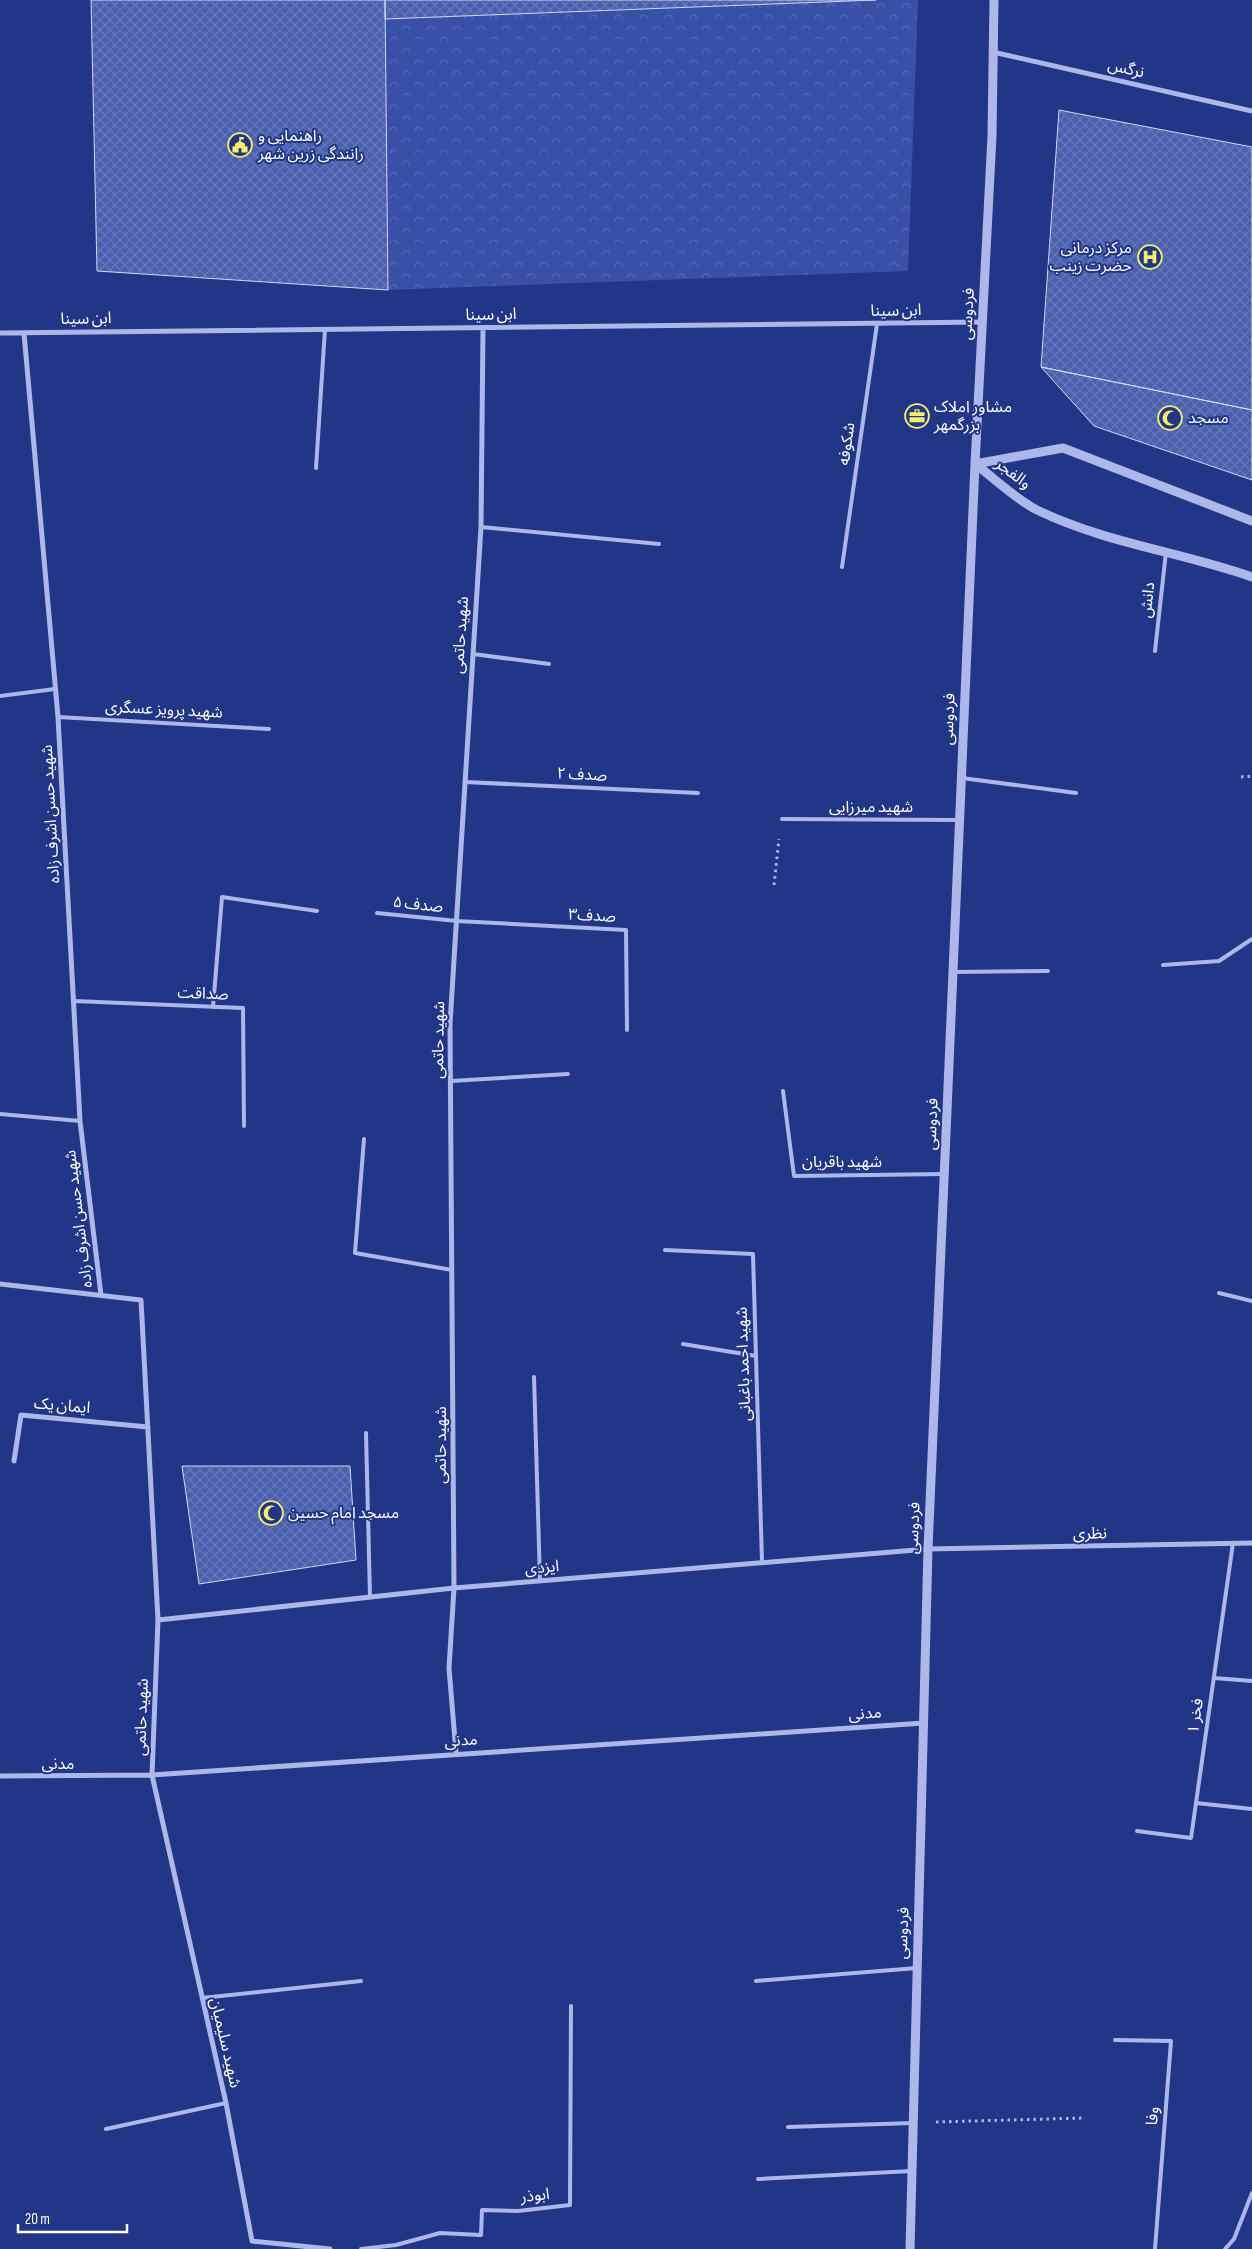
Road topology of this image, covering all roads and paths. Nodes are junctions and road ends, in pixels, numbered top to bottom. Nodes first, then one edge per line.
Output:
1 (994, 0) edge
2 (993, 52) junction
3 (1252, 111) edge
4 (982, 322) junction
5 (877, 324) junction
6 (483, 328) junction
7 (325, 329) junction
8 (0, 333) edge
9 (24, 333) junction
10 (975, 464) junction
11 (316, 468) dead end
12 (1252, 521) edge
13 (481, 527) junction
14 (659, 544) dead end
15 (1166, 552) junction
16 (842, 567) dead end
17 (1252, 577) edge
18 (1155, 651) dead end
19 (473, 654) junction
20 (550, 664) dead end
21 (55, 689) junction
22 (0, 696) edge
23 (58, 717) junction
24 (270, 729) dead end
25 (1252, 776) edge
26 (1241, 777) dead end
27 (962, 778) junction
28 (465, 782) junction
29 (698, 793) dead end
30 (1076, 793) dead end
31 (782, 819) joint
32 (960, 820) junction
33 (774, 885) dead end
34 (316, 910) dead end
35 (377, 913) dead end
36 (457, 921) junction
37 (1252, 939) edge
38 (1162, 964) dead end
39 (1048, 971) dead end
40 (953, 972) junction
41 (74, 1000) junction
42 (213, 1007) junction
43 (627, 1030) dead end
44 (568, 1074) dead end
45 (451, 1081) junction
46 (783, 1091) dead end
47 (0, 1114) edge
48 (80, 1121) junction
49 (244, 1126) dead end
50 (364, 1138) dead end
51 (945, 1174) junction
52 (665, 1250) dead end
53 (452, 1270) junction
54 (0, 1284) edge
55 (1219, 1293) dead end
56 (101, 1295) junction
57 (1252, 1301) edge
58 (683, 1344) dead end
59 (756, 1356) junction
60 (534, 1377) dead end
61 (148, 1427) junction
62 (366, 1433) dead end
63 (14, 1461) dead end
64 (1233, 1543) junction
65 (1252, 1543) edge
66 (928, 1549) junction
67 (762, 1562) junction
68 (540, 1581) junction
69 (454, 1588) junction
70 (370, 1597) junction
71 (158, 1620) junction
72 (1214, 1678) junction
73 (1252, 1681) edge
74 (924, 1723) junction
75 (456, 1753) junction
76 (152, 1775) junction
77 (0, 1776) edge
78 (1196, 1803) junction
79 (1252, 1809) edge
80 (1137, 1831) dead end
81 (917, 1968) junction
82 (361, 1981) dead end
83 (756, 1981) dead end
84 (201, 1998) junction
85 (571, 2006) dead end
86 (1114, 2040) dead end
87 (226, 2103) junction
88 (1084, 2118) dead end
89 (913, 2123) junction
90 (788, 2127) dead end
91 (106, 2129) dead end
92 (912, 2171) junction
93 (758, 2179) dead end
94 (1252, 2193) edge
95 (330, 2249) edge
96 (361, 2249) edge
97 (910, 2249) edge
98 (1156, 2249) edge
99 (1225, 2249) edge

1 - 2 street, فردوسی
2 - 3 street, نرگس
2 - 4 street, فردوسی
4 - 5 street, ابن سینا
4 - 10 street, فردوسی
5 - 6 street, ابن سینا
5 - 16 lane, شکوفه
6 - 7 street, ابن سینا
6 - 13 street, شهید حاتمی
7 - 9 street, ابن سینا
7 - 11 lane
8 - 9 street, ابن سینا
9 - 21 street, شهید حسن اشرف زاده
10 - 12 street, والفجر
10 - 15 street, والفجر
10 - 27 street, فردوسی
13 - 14 lane
13 - 19 street, شهید حاتمی
15 - 17 street, والفجر
15 - 18 lane, دانش
19 - 20 lane
19 - 28 street, شهید حاتمی
21 - 22 lane
21 - 23 street, شهید حسن اشرف زاده
23 - 24 lane, شهید پرویز عسگری
23 - 41 street, شهید حسن اشرف زاده
25 - 26 path
27 - 30 lane
27 - 32 street, فردوسی
28 - 29 lane, صدف ۲
28 - 36 street, شهید حاتمی
31 - 32 lane, شهید میرزایی
31 - 33 path
32 - 40 street, فردوسی
34 - 42 lane
35 - 36 lane, صدف ۵
36 - 43 lane, صدف۳
36 - 45 street, شهید حاتمی
37 - 38 lane
39 - 40 lane
40 - 51 street, فردوسی
41 - 42 lane, صداقت
41 - 48 street, شهید حسن اشرف زاده
42 - 49 lane, صداقت
44 - 45 lane
45 - 53 street, شهید حاتمی
46 - 51 lane, شهید باقریان
47 - 48 lane
48 - 56 street, شهید حسن اشرف زاده
50 - 53 lane
51 - 66 street, فردوسی
52 - 59 lane, شهید احمد باغبانی
53 - 69 street, شهید حاتمی
54 - 56 street
55 - 57 lane
56 - 61 street, شهید حاتمی
58 - 59 lane
59 - 67 lane, شهید احمد باغبانی
60 - 68 lane
61 - 63 street, ایمان یک
61 - 71 street, شهید حاتمی
62 - 70 lane
64 - 65 street, نظری
64 - 66 street, نظری
64 - 72 lane, فخر ۱
66 - 67 street, ایزدی
66 - 74 street, فردوسی
67 - 68 street, ایزدی
68 - 69 street, ایزدی
69 - 70 street, ایزدی
69 - 75 street, شهید حاتمی
70 - 71 street, ایزدی
71 - 76 street, شهید حاتمی
72 - 73 lane
72 - 78 lane, فخر ۱
74 - 75 street, مدنی
74 - 81 street, فردوسی
75 - 76 street, مدنی
76 - 77 street, مدنی
76 - 84 street, شهید سلیمیان
78 - 79 lane
78 - 80 lane, فخر ۱
81 - 83 lane
81 - 89 street, فردوسی
82 - 84 lane
84 - 87 street, شهید سلیمیان
85 - 96 lane, ابوذر
86 - 98 lane, وفا
87 - 91 lane
87 - 95 street, شهید سلیمیان
88 - 89 path
89 - 90 lane
89 - 92 street, فردوسی
92 - 93 lane
92 - 97 street, فردوسی
94 - 99 lane

